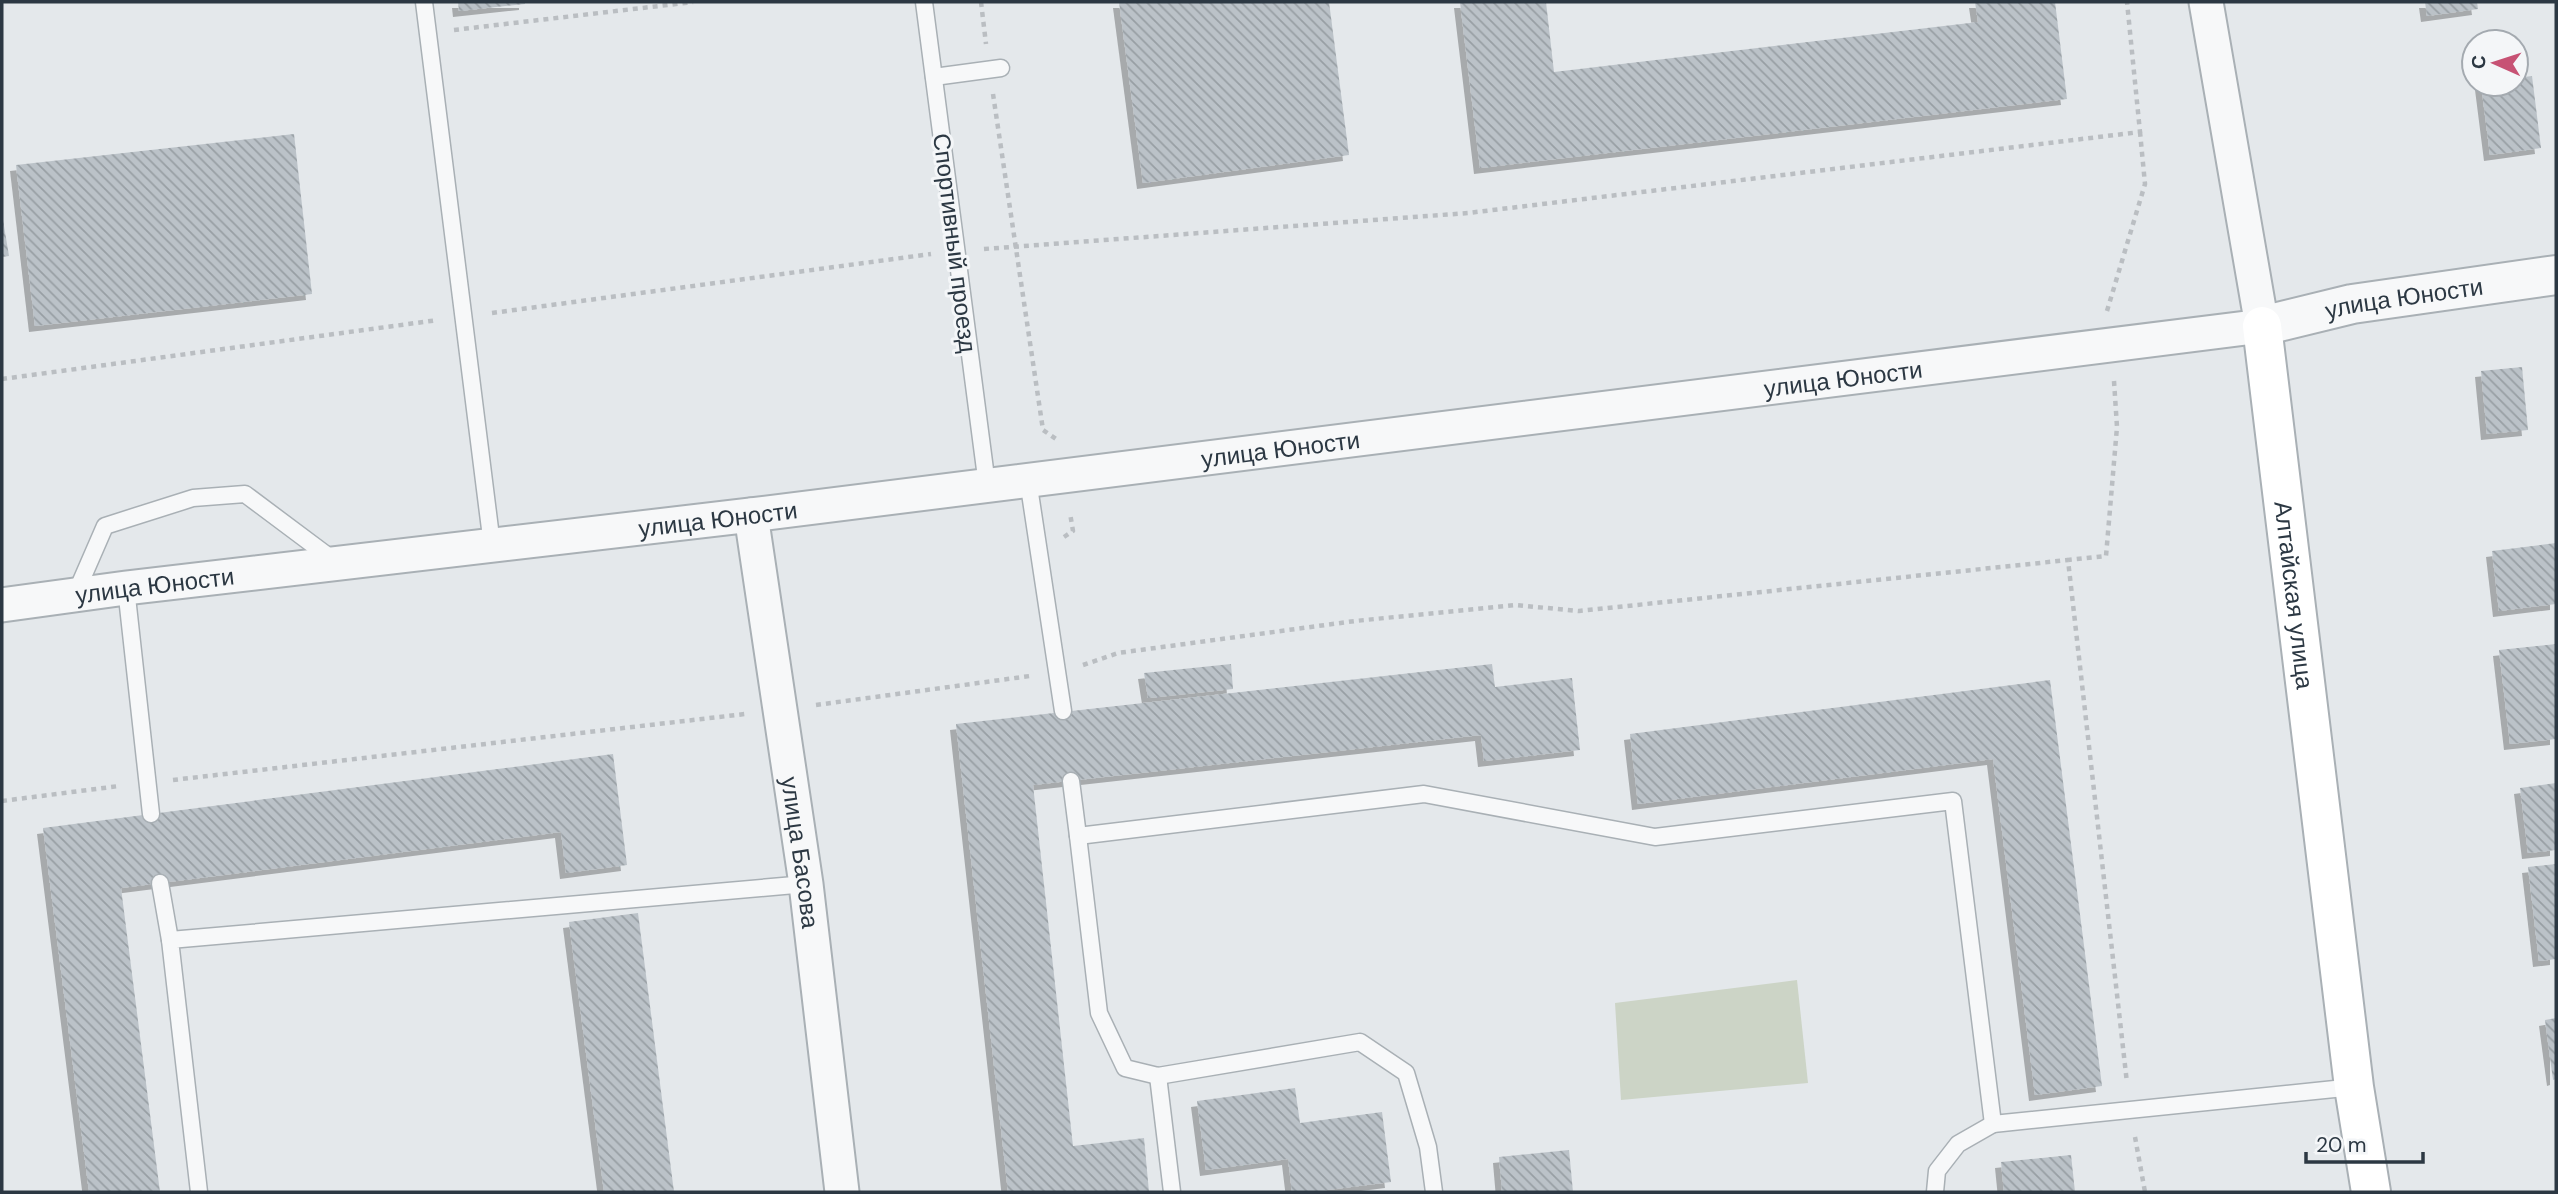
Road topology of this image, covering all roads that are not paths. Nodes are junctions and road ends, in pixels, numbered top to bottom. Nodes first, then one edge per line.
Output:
1 (924, 2) edge
2 (2206, 2) edge
3 (424, 8) edge
4 (995, 69) road end
5 (934, 77) junction
6 (2556, 275) edge
7 (2262, 326) junction
8 (1028, 480) junction
9 (987, 485) junction
10 (751, 515) junction
11 (492, 545) junction
12 (338, 563) junction
13 (126, 588) junction
14 (75, 595) junction
15 (2, 605) edge
16 (1063, 711) dead end
17 (1071, 781) dead end
18 (151, 814) dead end
19 (1078, 836) junction
20 (160, 883) dead end
21 (806, 884) junction
22 (170, 940) junction
23 (1158, 1076) junction
24 (2354, 1087) junction
25 (1993, 1124) junction
26 (199, 1192) edge
27 (842, 1192) edge
28 (1172, 1192) edge
29 (1434, 1192) edge
30 (1935, 1192) edge
31 (2371, 1192) edge

1 - 5 lane, Спортивный проезд
2 - 7 street, Алтайская улица
3 - 11 lane
4 - 5 lane
5 - 9 lane, Спортивный проезд
6 - 7 street, улица Юности
7 - 8 street, улица Юности
7 - 24 main road, Алтайская улица
8 - 9 street, улица Юности
8 - 16 lane
9 - 10 street, улица Юности
10 - 11 street, улица Юности
10 - 21 street, улица Басова
11 - 12 street, улица Юности
12 - 13 street, улица Юности
12 - 14 lane
13 - 14 street, улица Юности
13 - 18 lane
14 - 15 street, улица Юности
17 - 19 lane
19 - 23 lane
19 - 25 lane
20 - 22 lane
21 - 22 lane
21 - 27 street, улица Басова
22 - 26 lane
23 - 28 lane
23 - 29 lane
24 - 25 lane
24 - 31 main road, Алтайская улица
25 - 30 lane

